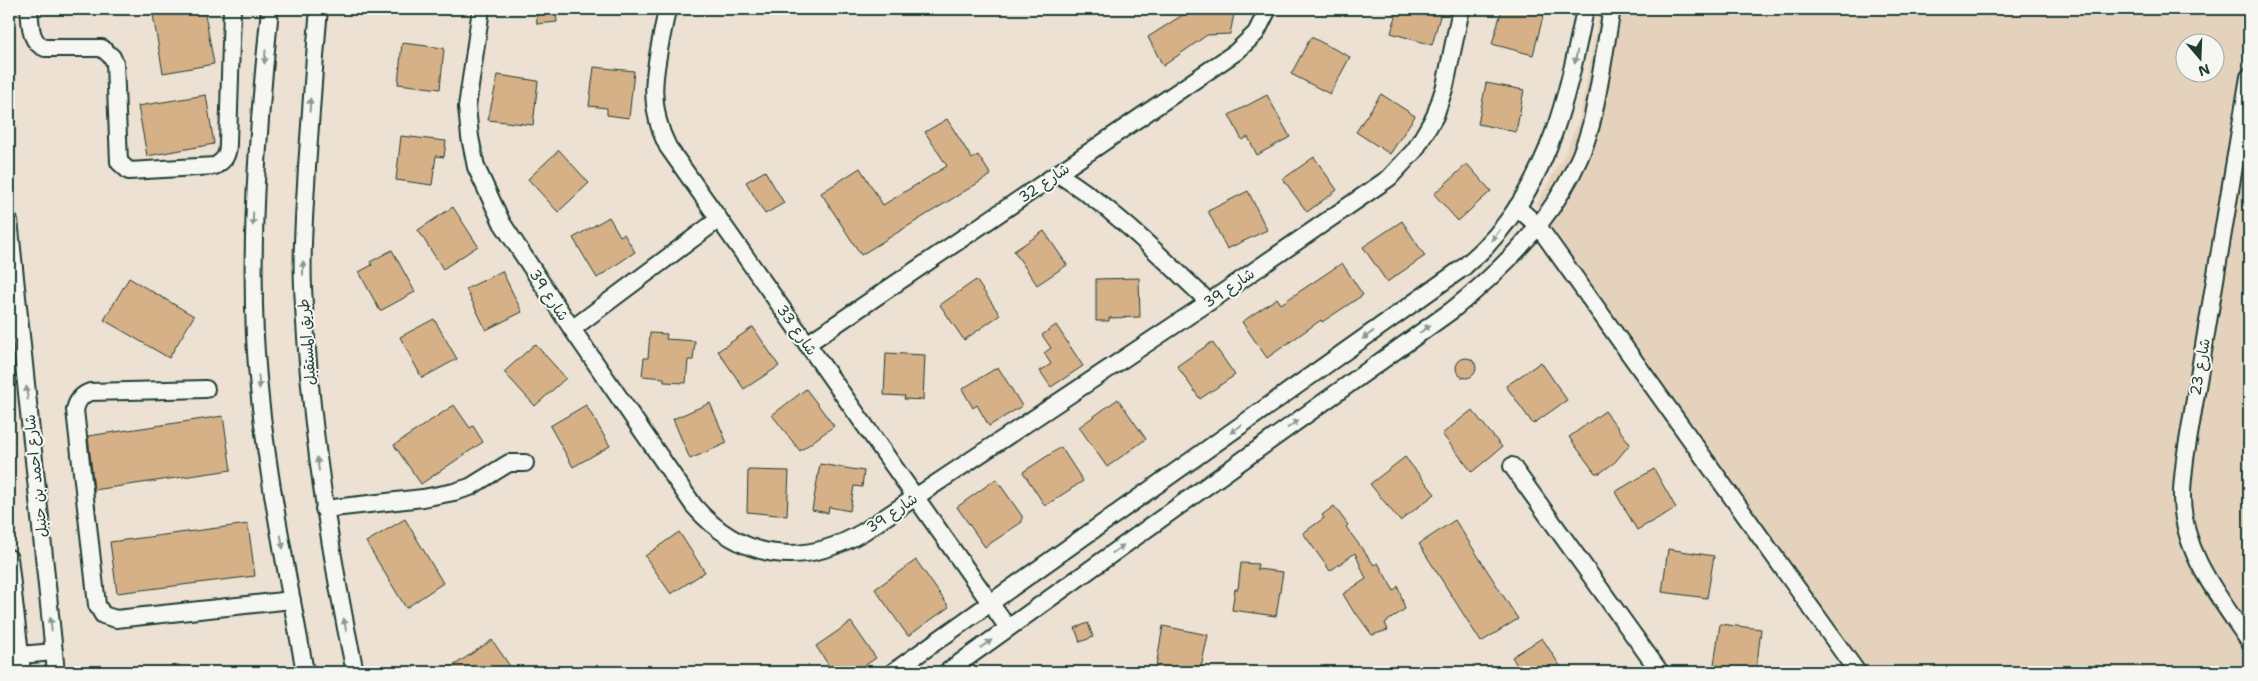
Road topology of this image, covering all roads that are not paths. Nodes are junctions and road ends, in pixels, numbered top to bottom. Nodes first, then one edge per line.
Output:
1 (29, 9) edge
2 (232, 9) edge
3 (270, 9) edge
4 (319, 9) edge
5 (480, 9) edge
6 (666, 9) edge
7 (1268, 9) edge
8 (1461, 9) edge
9 (1585, 9) edge
10 (1612, 9) edge
11 (2249, 77) edge
12 (1058, 174) junction
13 (1517, 207) junction
14 (719, 219) junction
15 (9, 220) edge
16 (1538, 226) junction
17 (1209, 302) junction
18 (572, 330) junction
19 (807, 344) junction
20 (206, 389) dead end
21 (525, 463) dead end
22 (1512, 466) dead end
23 (916, 498) junction
24 (324, 509) junction
25 (9, 558) edge
26 (292, 600) junction
27 (990, 603) junction
28 (1008, 628) junction
29 (2249, 641) edge
30 (54, 652) junction
31 (20, 655) junction
32 (22, 672) edge
33 (56, 672) edge
34 (305, 672) edge
35 (356, 672) edge
36 (894, 672) edge
37 (947, 672) edge
38 (1660, 672) edge
39 (1857, 672) edge

1 - 2 street
3 -> 26 street
24 -> 4 street, طريق المستقبل
5 - 18 street, شارع 39
6 - 14 street, شارع 33
7 - 12 street, شارع 32
8 - 17 street, شارع 39
9 -> 13 street
10 - 16 street
11 - 29 street, شارع 23
12 - 17 street
12 - 19 street, شارع 32
13 - 16 street
13 -> 27 street
14 - 18 street
14 - 19 street, شارع 33
30 -> 15 street, شارع احمد بن حنبل
28 -> 16 street
16 - 39 street
17 - 23 street, شارع 39
18 - 23 street, شارع 39
19 - 23 street, شارع 33
20 - 26 street
21 - 24 street
22 - 38 street
23 - 27 street, شارع 33
35 -> 24 street, طريق المستقبل
25 - 31 street
26 - 34 street
27 - 28 street, شارع 33
27 - 36 street
37 -> 28 street
30 - 31 street
30 - 33 street, شارع احمد بن حنبل
31 - 32 street

